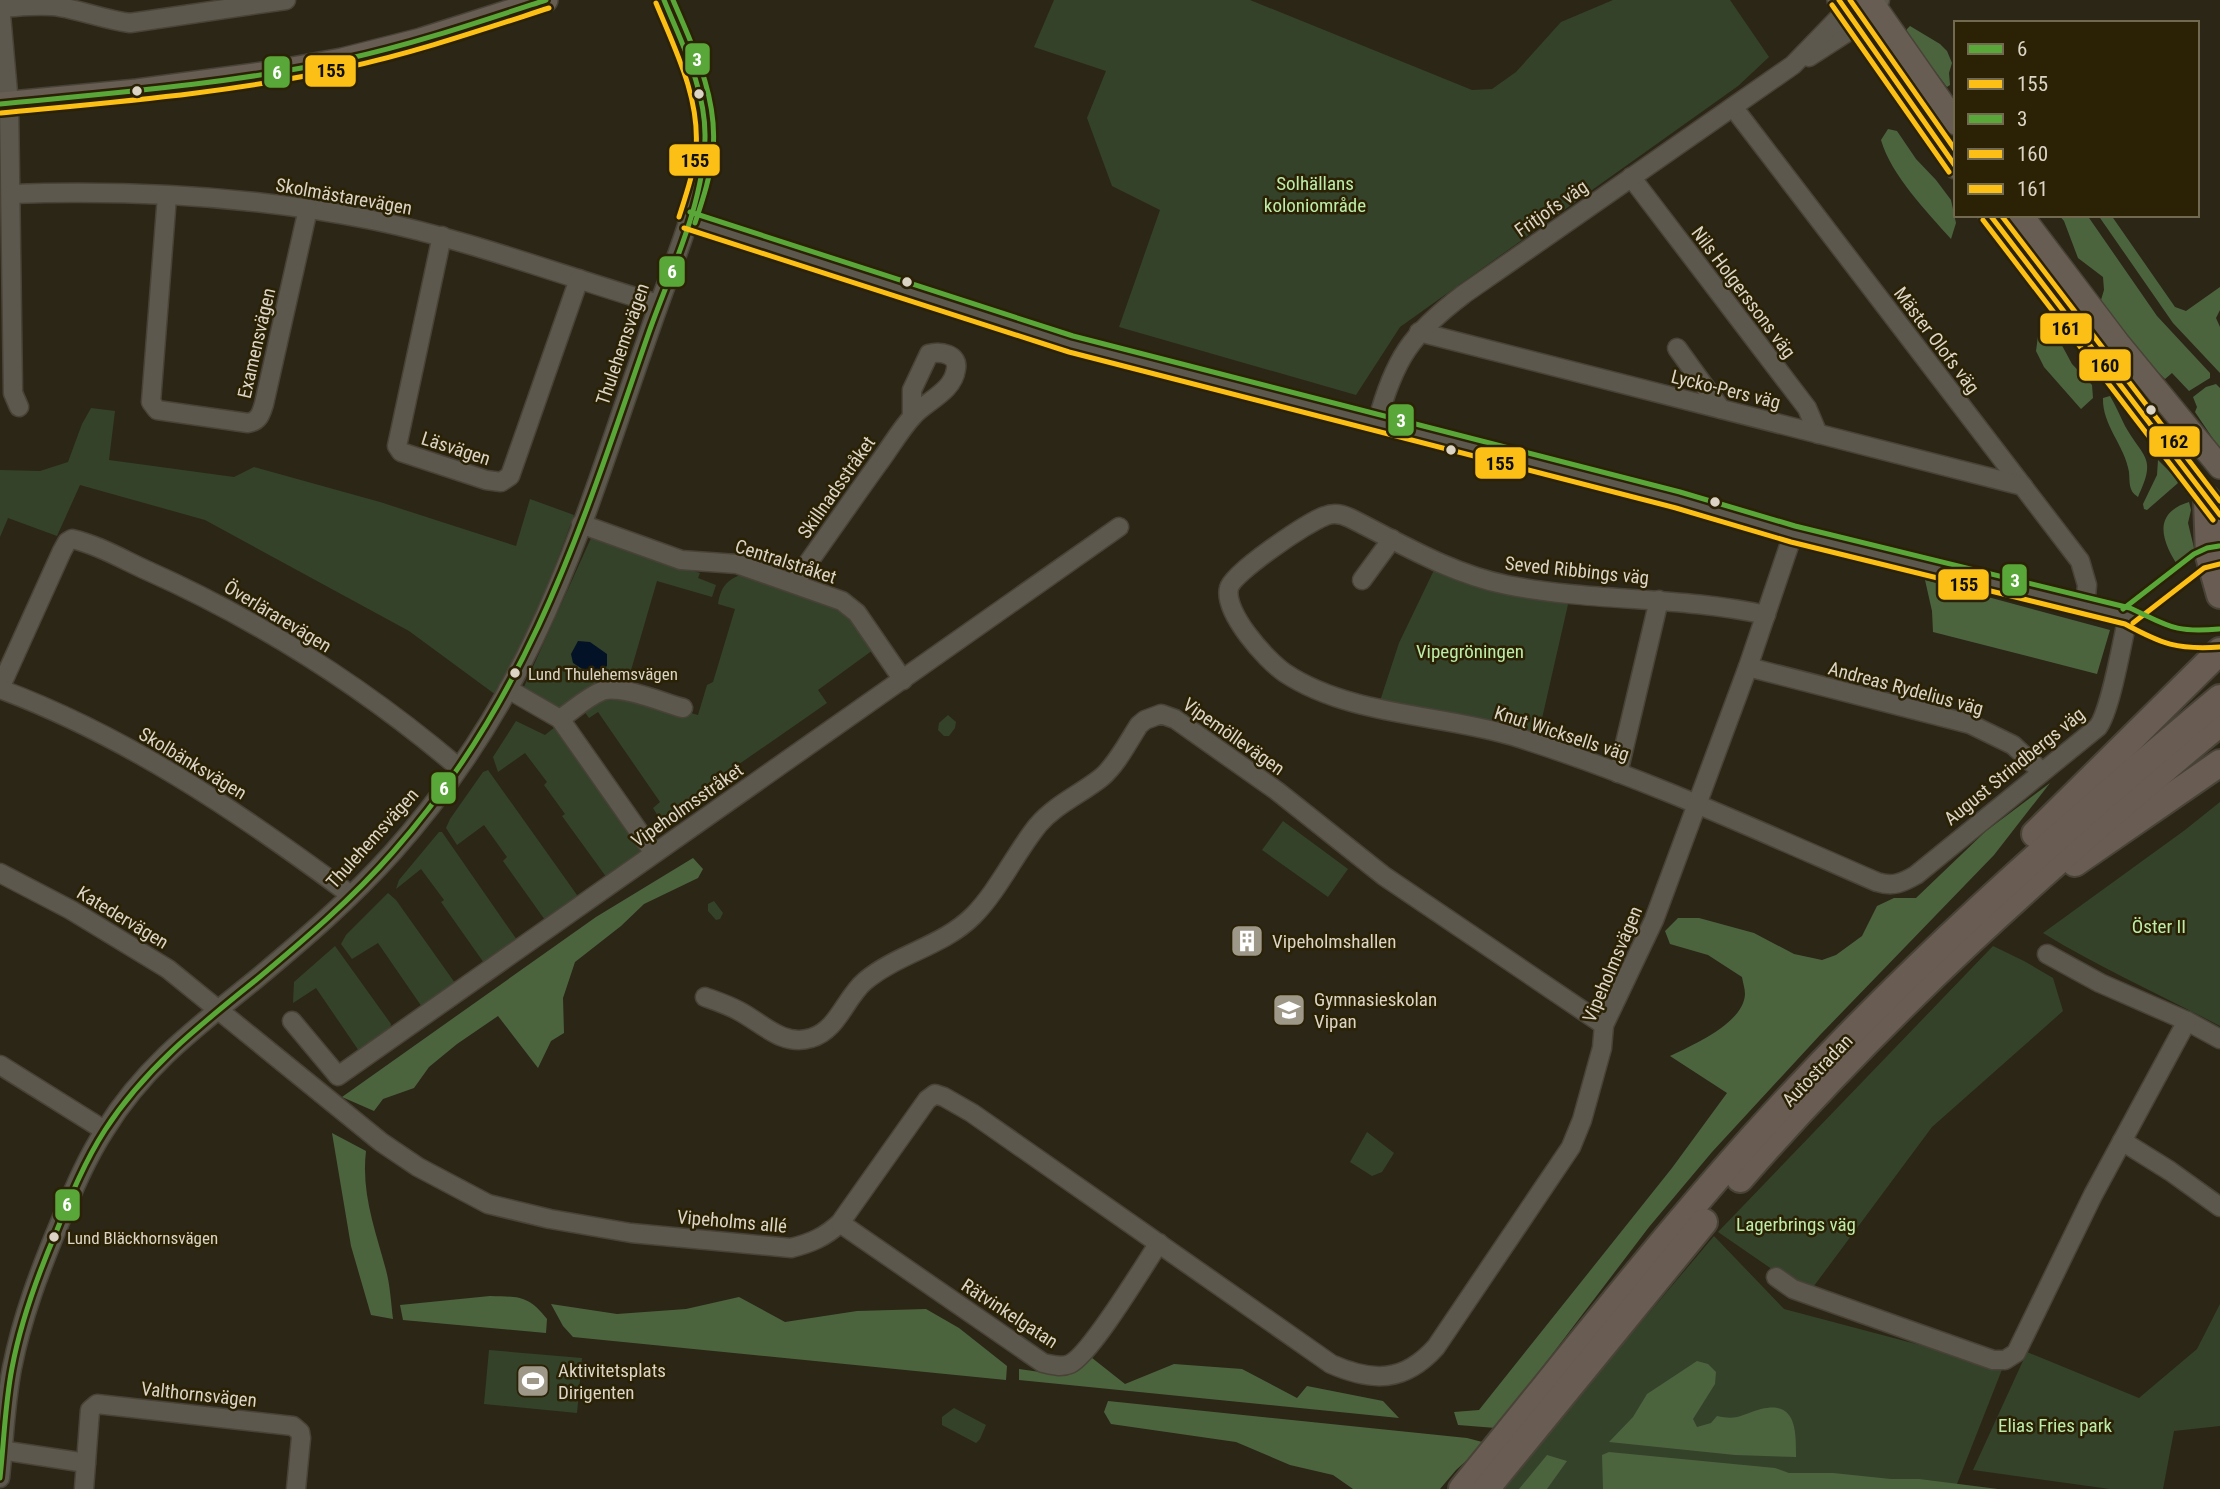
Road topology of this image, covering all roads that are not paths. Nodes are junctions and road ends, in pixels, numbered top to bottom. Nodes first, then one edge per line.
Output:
1 (286, 0) edge
2 (546, 0) edge
3 (664, 0) edge
4 (0, 6) edge
5 (1860, 6) edge
6 (5, 104) edge
7 (1733, 107) junction
8 (1954, 121) edge
9 (1954, 164) edge
10 (5, 166) edge
11 (1631, 177) junction
12 (11, 194) junction
13 (167, 196) junction
14 (308, 209) junction
15 (1992, 217) edge
16 (2023, 217) edge
17 (687, 220) junction
18 (442, 236) junction
19 (579, 279) junction
20 (659, 304) junction
21 (1419, 332) junction
22 (1678, 348) dead end
23 (19, 407) dead end
24 (1721, 409) junction
25 (912, 416) dead end
26 (1377, 423) junction
27 (1818, 434) junction
28 (2220, 467) edge
29 (2023, 486) junction
30 (2214, 507) edge
31 (581, 524) junction
32 (1119, 527) dead end
33 (1793, 534) junction
34 (1392, 539) junction
35 (1362, 580) dead end
36 (794, 583) junction
37 (2220, 595) edge
38 (1659, 600) junction
39 (1230, 605) joint
40 (2085, 607) junction
41 (1766, 615) junction
42 (2220, 651) edge
43 (1748, 667) junction
44 (904, 680) junction
45 (0, 689) edge
46 (508, 689) junction
47 (2220, 698) edge
48 (683, 708) dead end
49 (560, 719) junction
50 (2220, 723) edge
51 (2220, 763) edge
52 (458, 767) junction
53 (2041, 771) junction
54 (1618, 774) junction
55 (1697, 804) junction
56 (654, 853) junction
57 (0, 873) edge
58 (1861, 875) joint
59 (349, 897) junction
60 (2008, 905) junction
61 (2047, 954) dead end
62 (705, 997) dead end
63 (1877, 1006) junction
64 (218, 1009) junction
65 (292, 1021) dead end
66 (2187, 1021) junction
67 (1604, 1025) junction
68 (2220, 1039) edge
69 (0, 1065) edge
70 (104, 1130) junction
71 (2122, 1141) junction
72 (2220, 1208) edge
73 (840, 1223) junction
74 (1159, 1242) junction
75 (1776, 1277) dead end
76 (1323, 1359) joint
77 (1, 1450) edge
78 (86, 1463) junction
79 (0, 1478) edge
80 (84, 1489) edge
81 (296, 1489) edge
82 (1462, 1489) edge
83 (1486, 1489) edge

1 - 4 street
2 - 6 main road
3 - 17 street, Thulehemsvägen
4 - 6 street
5 - 7 street, Fritjofs väg
5 - 8 main road
5 - 9 main road
6 - 10 street
7 - 11 street, Fritjofs väg
7 - 29 street, Mäster Olofs väg
10 - 12 street
11 - 21 street, Fritjofs väg
11 - 27 street, Nils Holgerssons väg
12 - 13 street, Skolmästarevägen
12 - 23 street
13 - 14 street, Skolmästarevägen
13 - 14 street, Examensvägen
14 - 18 street, Skolmästarevägen
15 - 30 main road
16 - 28 main road
17 - 20 street, Thulehemsvägen
17 - 26 street
18 - 19 street, Skolmästarevägen
18 - 19 street, Läsvägen
19 - 20 street, Skolmästarevägen
20 - 31 street, Thulehemsvägen
21 - 24 street, Lycko-Pers väg
21 - 26 street, Fritjofs väg
22 - 24 street
24 - 27 street, Lycko-Pers väg
25 - 36 street, Skillnadsstråket
26 - 33 street
27 - 29 street, Lycko-Pers väg
29 - 40 street, Mäster Olofs väg
30 - 37 highway
31 - 36 street, Centralstråket
31 - 46 street, Thulehemsvägen
32 - 44 street, Vipeholmsstråket
33 - 40 street
33 - 41 street, Vipeholmsvägen
34 - 35 street
34 - 38 street, Seved Ribbings väg
34 - 39 street, Seved Ribbings väg
36 - 44 street, Centralstråket
38 - 41 street, Seved Ribbings väg
38 - 54 street
39 - 54 street, Knut Wicksells väg
40 - 53 street, August Strindbergs väg
41 - 43 street, Vipeholmsvägen
42 - 63 highway
43 - 53 street, Andreas Rydelius väg
43 - 55 street, Vipeholmsvägen
44 - 56 street, Vipeholmsstråket
45 - 52 street, Överlärarevägen
45 - 59 street, Skolbänksvägen
46 - 49 street
46 - 52 street, Thulehemsvägen
47 - 63 highway, Autostradan
48 - 49 street
49 - 56 street
50 - 60 highway, Autostradan
51 - 60 highway
52 - 59 street, Thulehemsvägen
53 - 58 street, August Strindbergs väg
54 - 55 street, Knut Wicksells väg
55 - 58 street, Knut Wicksells väg
55 - 67 street, Vipeholmsvägen
56 - 65 street, Vipeholmsstråket
57 - 64 street, Katedervägen
59 - 64 street, Thulehemsvägen
60 - 83 highway, Autostradan
61 - 66 street
62 - 67 street, Vipemöllevägen
63 - 82 highway, Autostradan
64 - 70 street, Thulehemsvägen
64 - 73 street, Vipeholms allé
66 - 68 street
66 - 71 street
67 - 76 street, Vipeholmsvägen
69 - 70 street
70 - 77 street, Thulehemsvägen
71 - 72 street
71 - 75 street
73 - 74 street, Rätvinkelgatan
73 - 74 street, Vipeholms allé
74 - 76 street, Vipeholms allé
77 - 78 street
77 - 79 street, Thulehemsvägen
78 - 80 street, Valthornsvägen
78 - 81 street, Valthornsvägen

